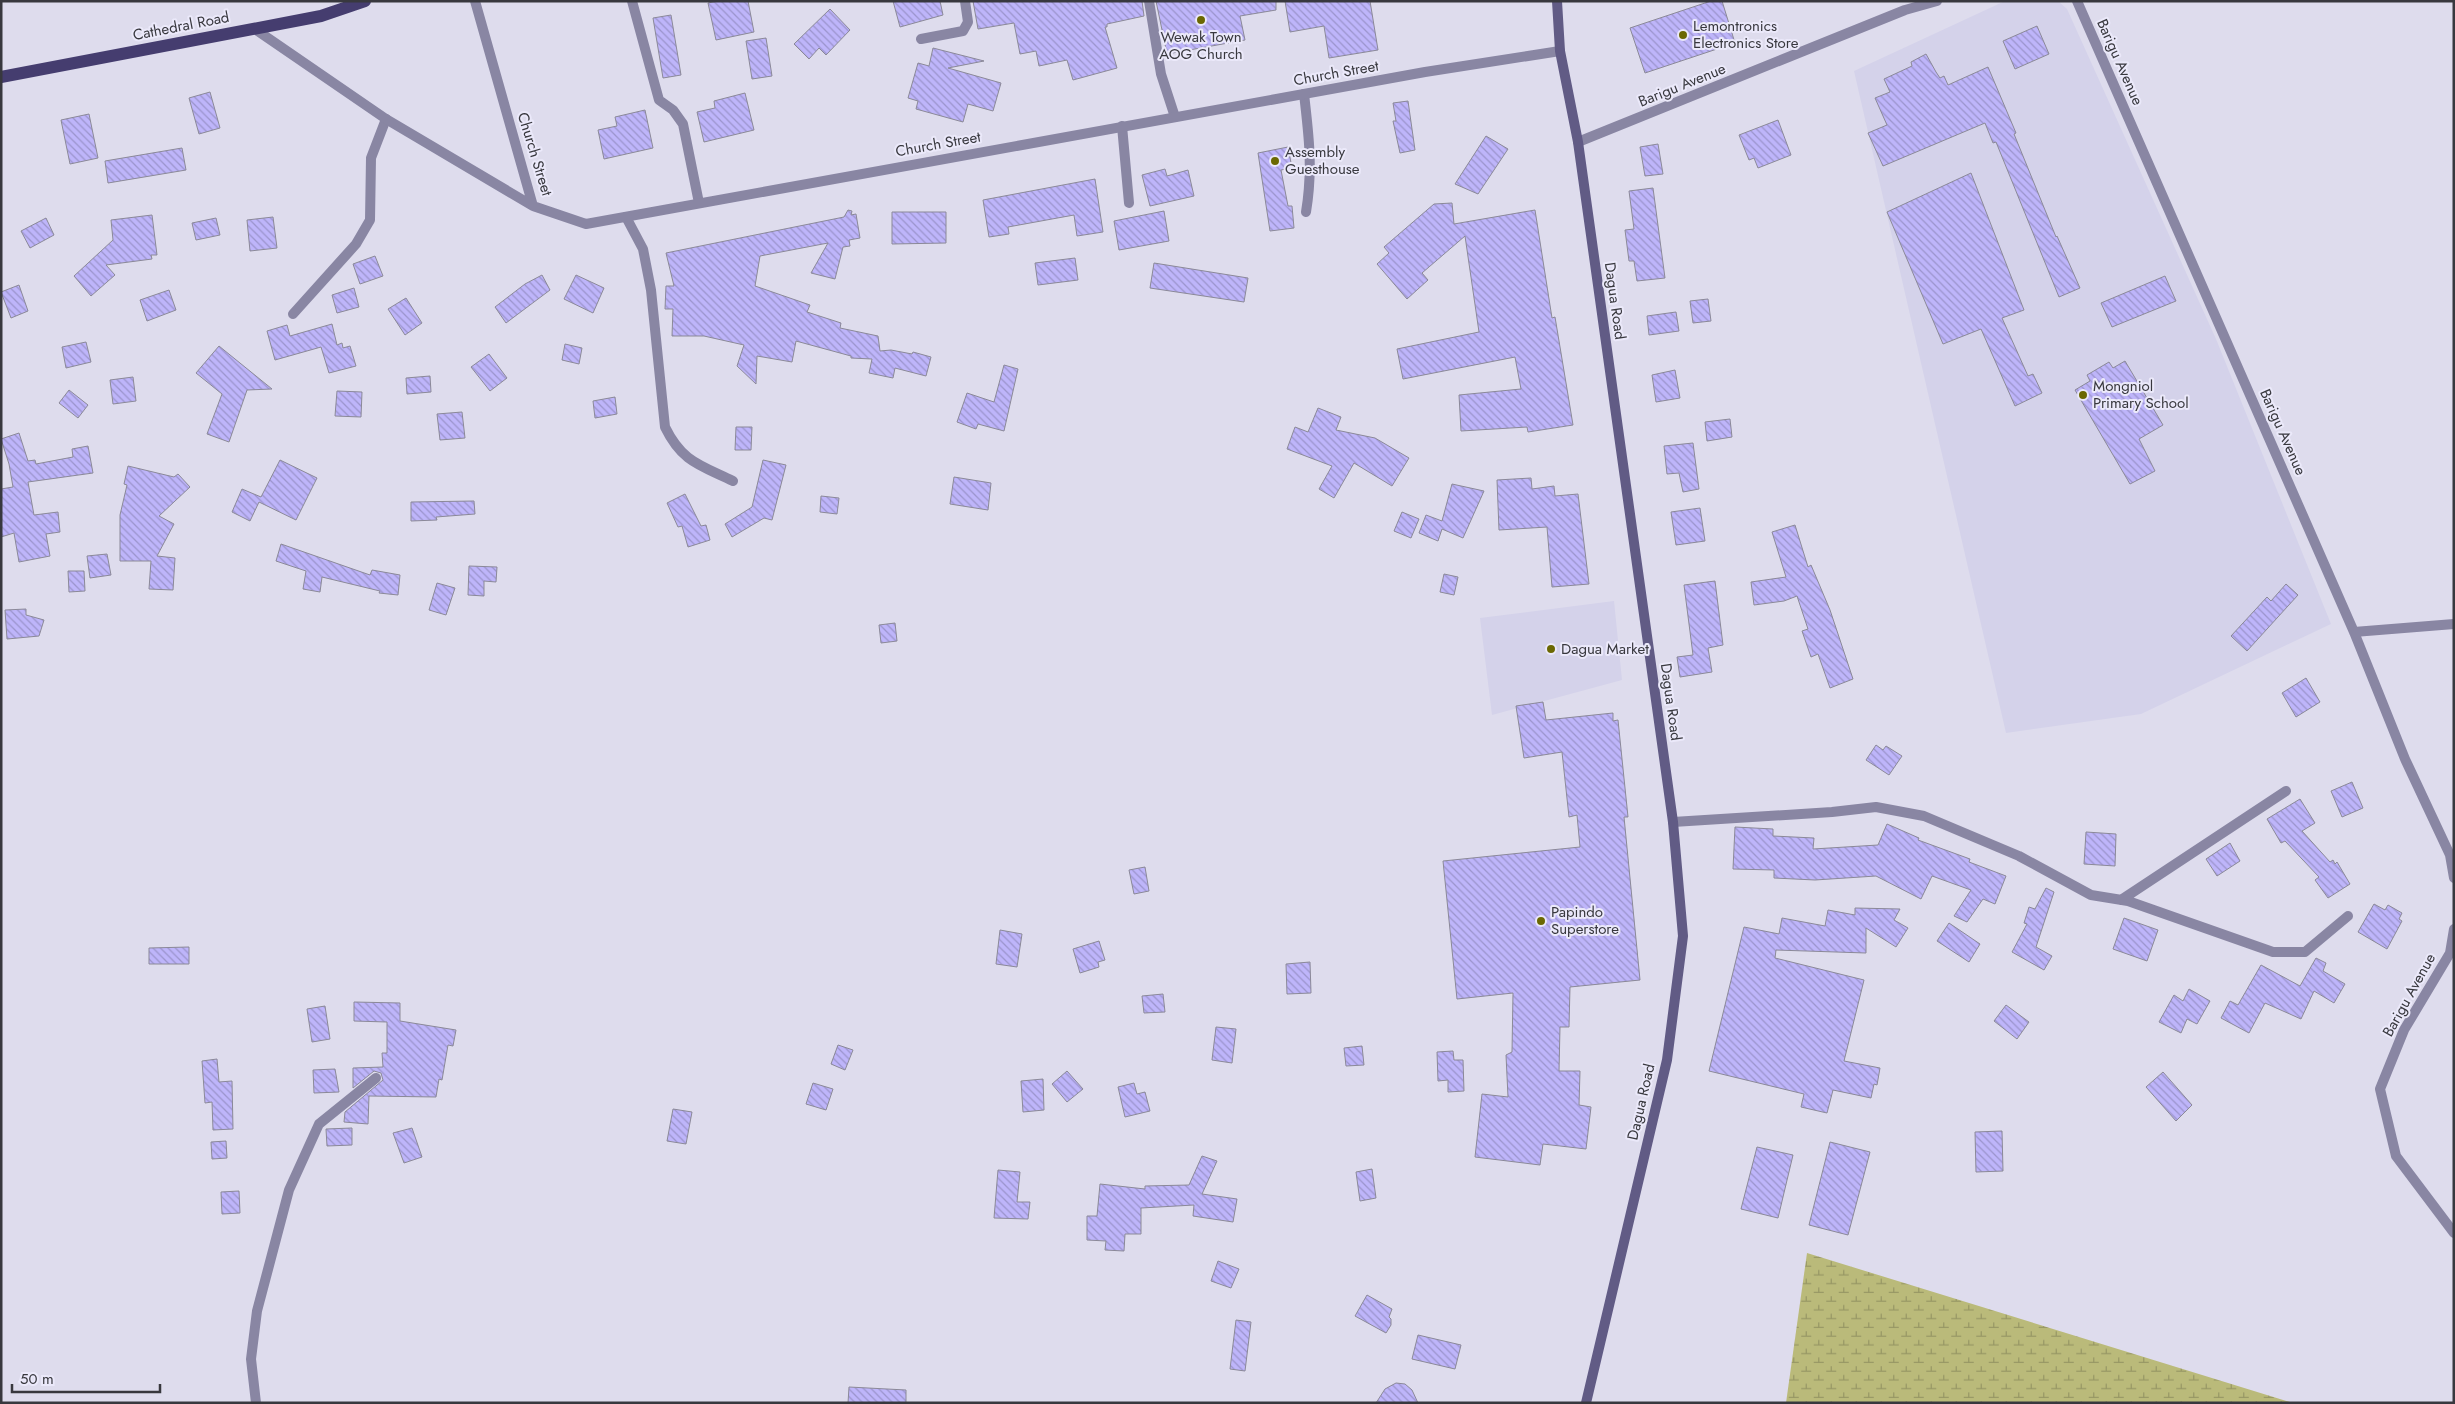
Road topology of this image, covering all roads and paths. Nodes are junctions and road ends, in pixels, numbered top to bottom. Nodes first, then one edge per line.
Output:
1 (365, 1) edge
2 (475, 1) edge
3 (632, 1) edge
4 (965, 1) edge
5 (1149, 1) edge
6 (1557, 1) edge
7 (1937, 1) edge
8 (2077, 1) edge
9 (1903, 6) edge
10 (255, 29) junction
11 (921, 39) dead end
12 (1560, 51) junction
13 (1, 77) edge
14 (1304, 94) junction
15 (1175, 117) junction
16 (386, 119) junction
17 (1122, 126) junction
18 (1578, 142) junction
19 (699, 203) junction
20 (1129, 203) dead end
21 (533, 206) junction
22 (1306, 212) dead end
23 (626, 216) junction
24 (293, 314) dead end
25 (734, 481) dead end
26 (2454, 624) edge
27 (2354, 632) junction
28 (2286, 791) dead end
29 (1673, 822) junction
30 (2454, 878) edge
31 (2121, 900) junction
32 (2348, 916) dead end
33 (2454, 929) edge
34 (2452, 953) edge
35 (376, 1078) dead end
36 (2454, 1233) edge
37 (256, 1403) edge
38 (1586, 1403) edge

1 - 10 main road, Cathedral Road
2 - 21 street, Church Street
3 - 19 street
4 - 11 street
5 - 15 street
6 - 12 street, Dagua Road
7 - 9 street, Barigu Avenue
8 - 27 street, Barigu Avenue
9 - 18 street, Barigu Avenue
10 - 13 main road, Cathedral Road
10 - 16 street
12 - 14 street, Church Street
12 - 18 street, Dagua Road
14 - 15 street, Church Street
14 - 22 street
15 - 17 street, Church Street
16 - 21 street
16 - 24 street
17 - 19 street, Church Street
17 - 20 street
18 - 29 street, Dagua Road
19 - 23 street, Church Street
21 - 23 street, Church Street
23 - 25 street
26 - 27 street
27 - 30 street, Barigu Avenue
28 - 31 street
29 - 31 street
29 - 38 street, Dagua Road
31 - 32 street
33 - 34 street, Barigu Avenue
34 - 36 street, Barigu Avenue
35 - 37 street

